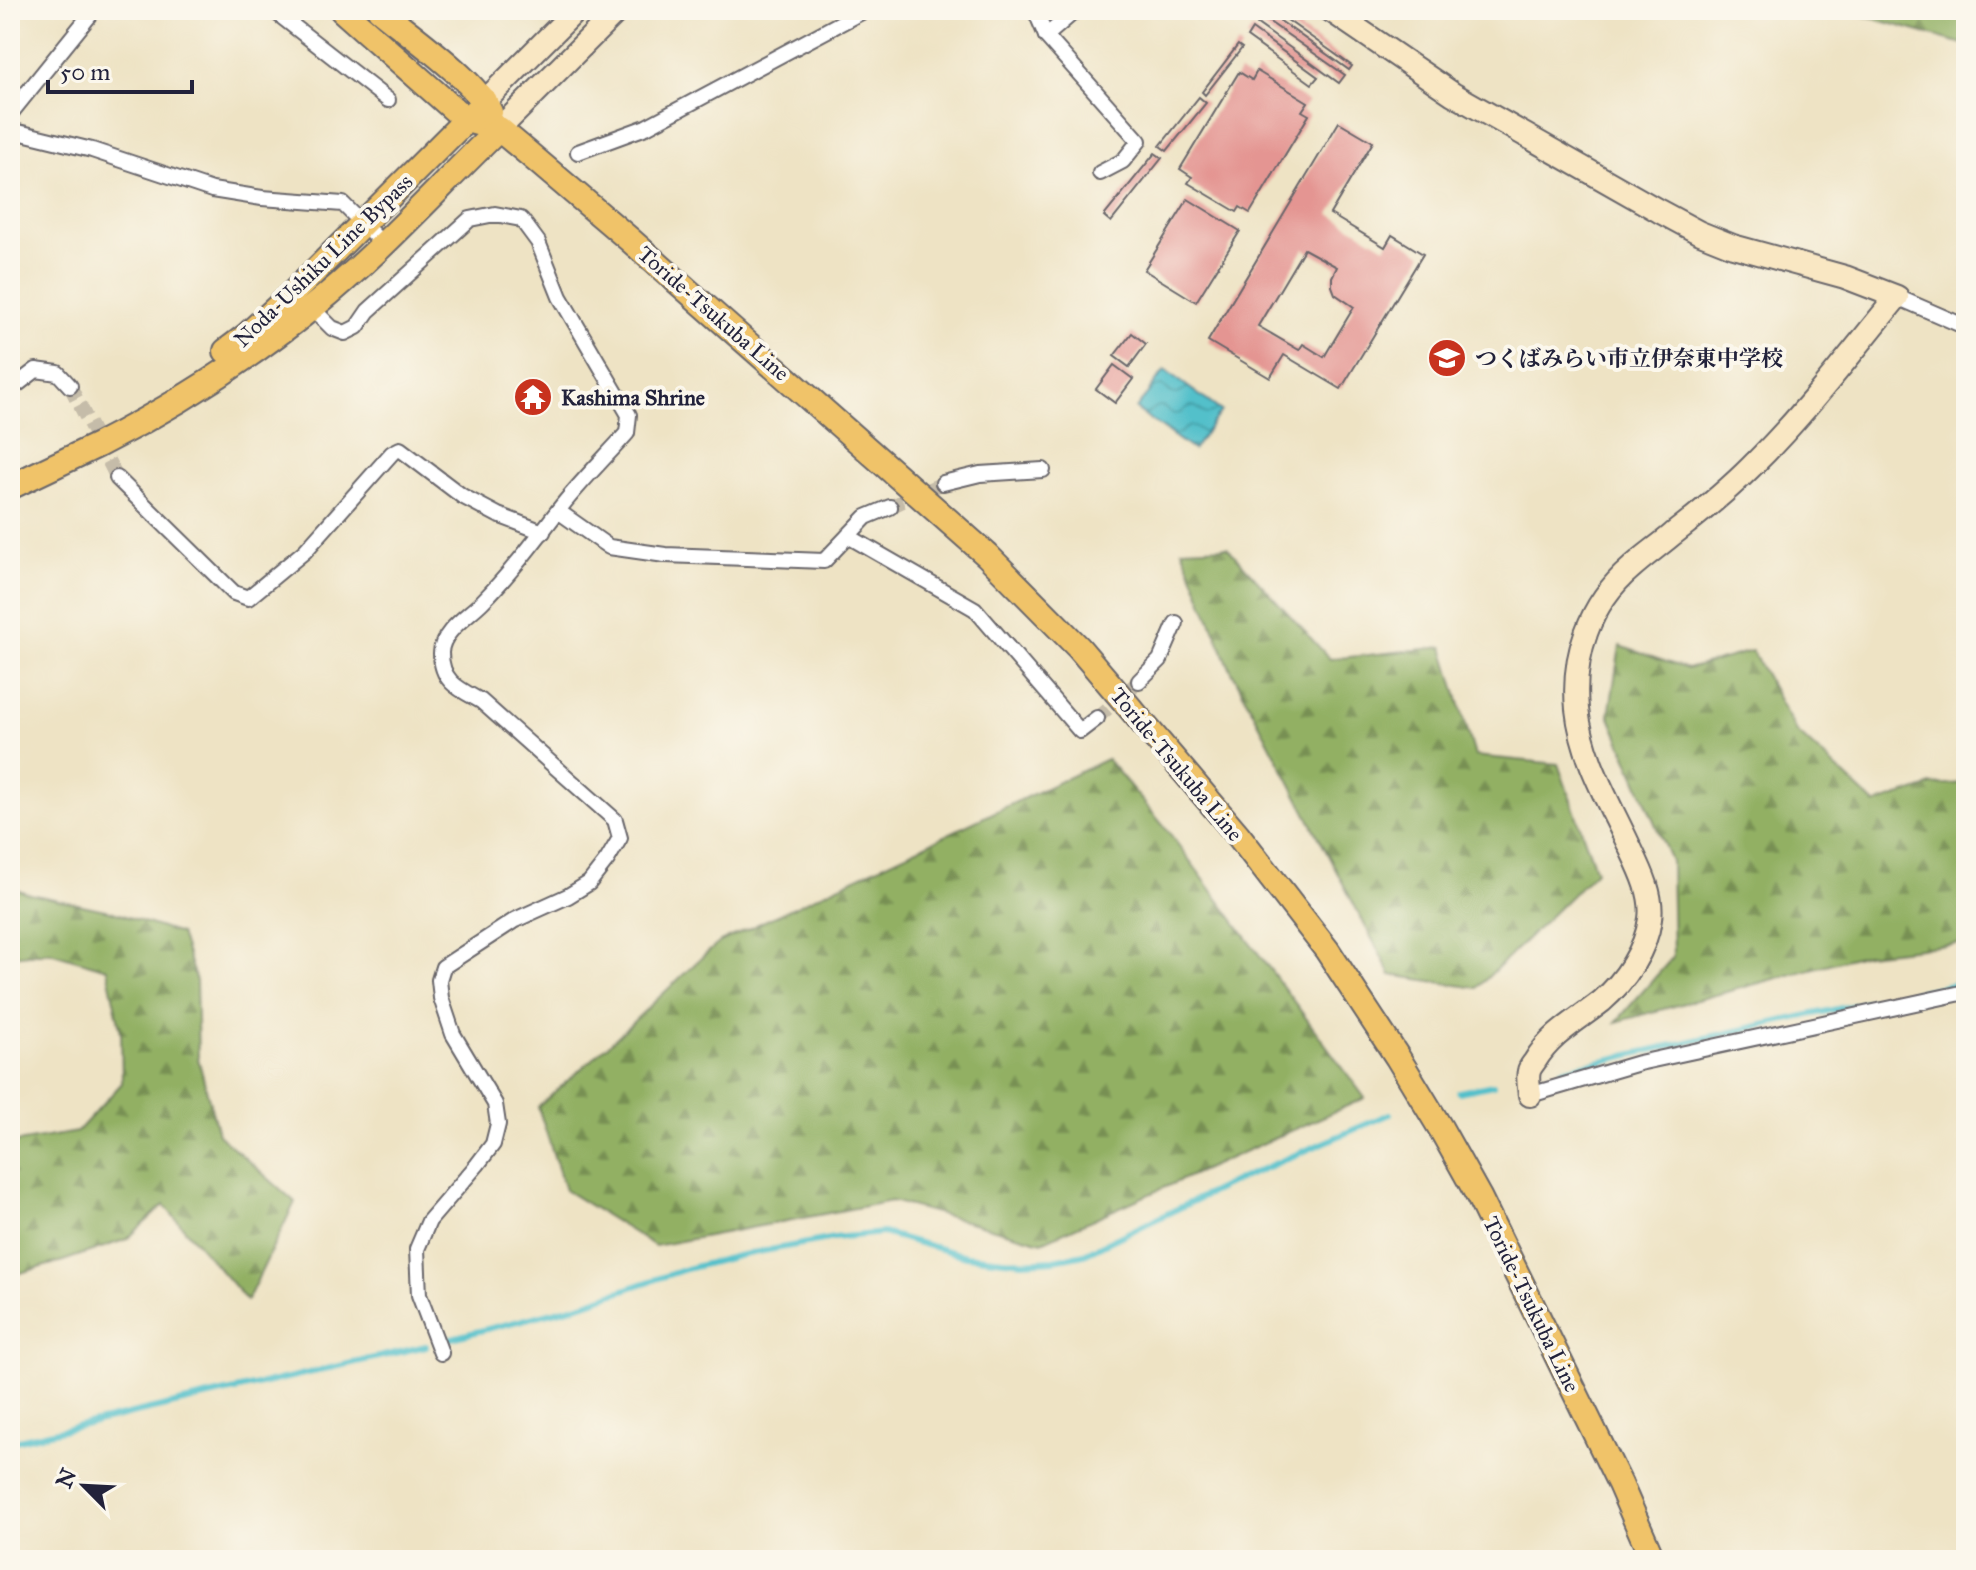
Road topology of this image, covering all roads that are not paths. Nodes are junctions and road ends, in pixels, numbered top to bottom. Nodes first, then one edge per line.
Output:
1 (94, 10) edge
2 (273, 10) edge
3 (342, 10) edge
4 (380, 10) edge
5 (576, 10) edge
6 (618, 10) edge
7 (865, 10) edge
8 (1035, 10) edge
9 (1076, 10) edge
10 (1330, 10) edge
11 (1046, 36) junction
12 (388, 100) dead end
13 (485, 101) junction
14 (10, 114) edge
15 (466, 120) junction
16 (499, 129) junction
17 (10, 130) edge
18 (578, 152) dead end
19 (1100, 173) dead end
20 (364, 224) junction
21 (383, 244) junction
22 (1897, 297) junction
23 (303, 300) junction
24 (1966, 327) edge
25 (70, 386) tunnel mouth
26 (10, 390) edge
27 (1043, 470) dead end
28 (117, 478) tunnel mouth
29 (943, 483) tunnel mouth
30 (10, 487) edge
31 (890, 507) tunnel mouth
32 (558, 511) junction
33 (543, 532) junction
34 (848, 536) junction
35 (1176, 623) dead end
36 (1139, 681) tunnel mouth
37 (1097, 718) tunnel mouth
38 (1966, 992) edge
39 (1530, 1095) joint
40 (441, 1353) dead end
41 (1653, 1560) edge

1 - 14 street
2 - 12 street
3 - 15 main road, Toride-Tsukuba Line
4 - 13 main road, Toride-Tsukuba Line
5 - 13 street
6 - 16 street
7 - 18 street
8 - 11 street
9 - 11 street
10 - 22 street
11 - 19 street
13 - 15 main road, Noda-Ushiku Line Bypass
13 - 16 main road, Toride-Tsukuba Line
15 - 16 main road, Toride-Tsukuba Line
15 - 20 main road, Noda-Ushiku Line Bypass
16 - 21 main road, Noda-Ushiku Line Bypass
16 - 41 main road, Toride-Tsukuba Line
17 - 20 street
20 - 21 street
20 - 23 main road, Noda-Ushiku Line Bypass
21 - 23 main road, Noda-Ushiku Line Bypass
22 - 24 street
22 - 39 street
23 - 30 main road, Noda-Ushiku Line Bypass
23 - 32 street
25 - 26 street
27 - 29 street
28 - 33 street
31 - 34 street
32 - 33 street
32 - 34 street
33 - 40 street
34 - 37 street
35 - 36 street
38 - 39 street

